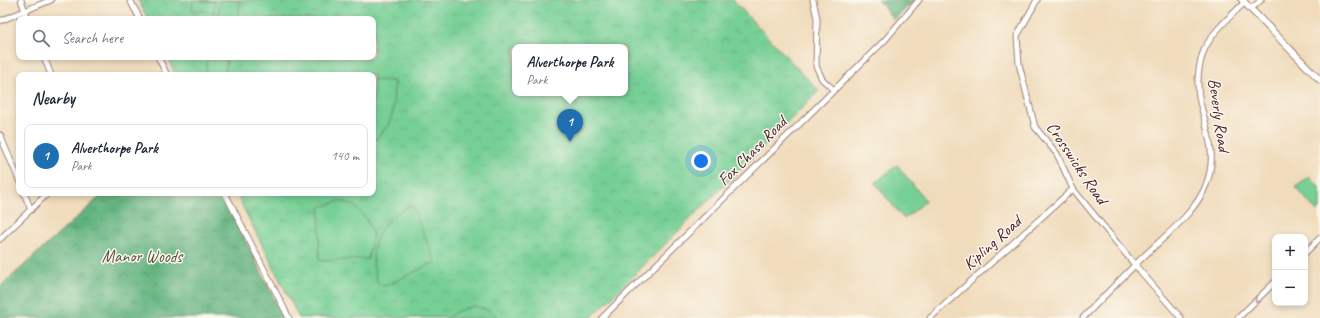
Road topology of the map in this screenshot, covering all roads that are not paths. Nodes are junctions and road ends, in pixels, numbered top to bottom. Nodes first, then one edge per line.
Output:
1 (21, 0) edge
2 (50, 0) edge
3 (130, 0) edge
4 (813, 0) edge
5 (919, 0) edge
6 (1037, 0) edge
7 (1261, 0) edge
8 (1244, 1) edge
9 (1251, 9) junction
10 (25, 11) junction
11 (27, 16) edge
12 (138, 16) edge
13 (0, 21) edge
14 (45, 60) edge
15 (159, 60) edge
16 (50, 72) edge
17 (165, 72) edge
18 (1320, 80) edge
19 (834, 90) junction
20 (0, 135) edge
21 (16, 173) edge
22 (1073, 189) junction
23 (25, 196) edge
24 (45, 196) edge
25 (227, 196) edge
26 (31, 210) junction
27 (1320, 238) edge
28 (0, 239) edge
29 (1308, 250) edge
30 (1135, 265) junction
31 (1272, 285) edge
32 (289, 318) edge
33 (602, 318) edge
34 (930, 318) edge
35 (1083, 318) edge
36 (1181, 318) edge
37 (1238, 318) edge

1 - 10 street
2 - 10 street
3 - 12 street
4 - 19 street
5 - 19 street, Fox Chase Road
6 - 22 street, Crosswicks Road
7 - 9 street
8 - 9 street
8 - 30 street, Beverly Road
9 - 18 street
10 - 11 street
10 - 13 street
14 - 16 street
15 - 17 street
19 - 33 street, Fox Chase Road
20 - 21 street
22 - 30 street, Crosswicks Road
22 - 34 street, Kipling Road
23 - 26 street
24 - 26 street
25 - 32 street
26 - 28 street
27 - 29 street
30 - 35 street, Beverly Road
30 - 36 street, Crosswicks Road
31 -> 37 street

